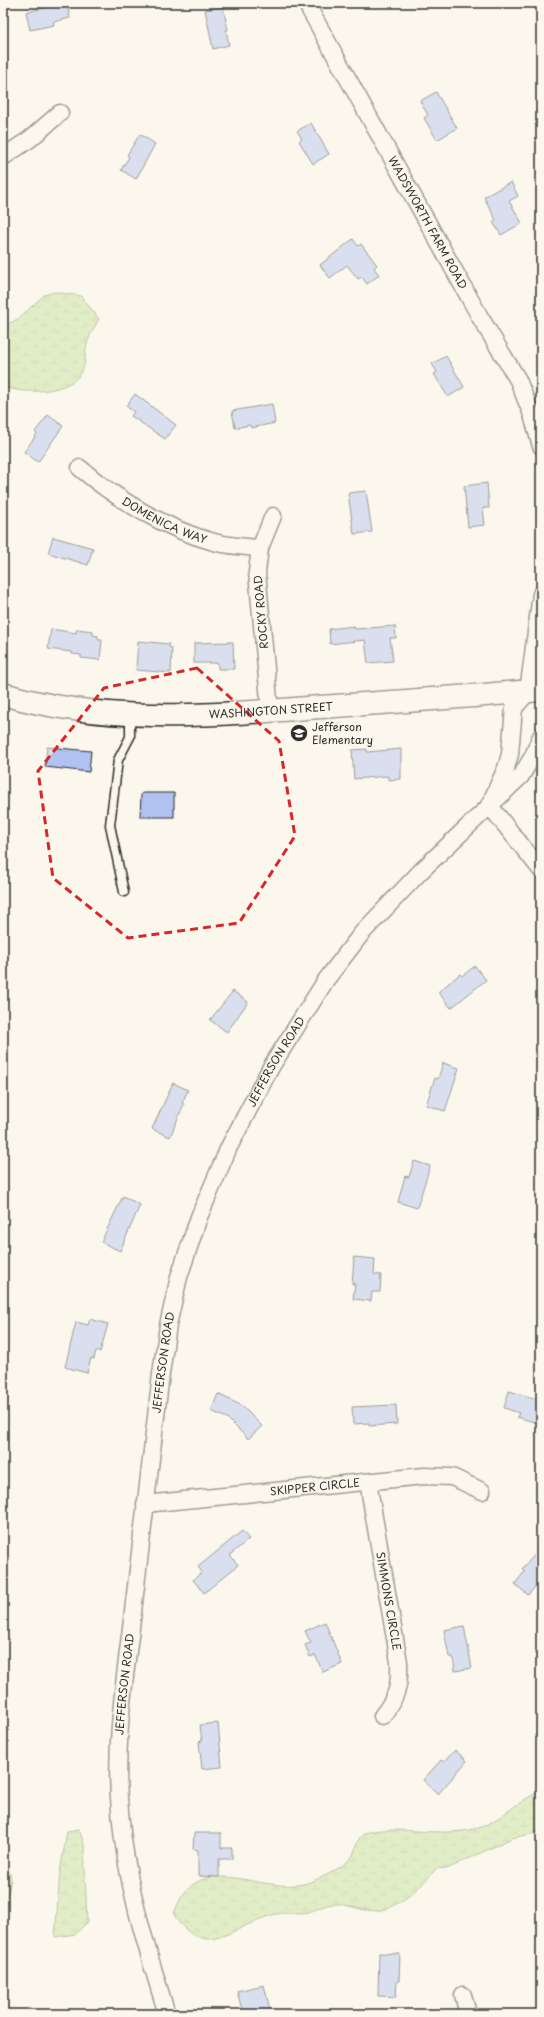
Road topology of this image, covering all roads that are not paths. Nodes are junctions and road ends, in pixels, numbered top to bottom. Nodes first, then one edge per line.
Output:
1 (306, 3) edge
2 (60, 113) dead end
3 (3, 157) edge
4 (541, 446) edge
5 (80, 468) dead end
6 (274, 516) dead end
7 (260, 548) junction
8 (541, 594) edge
9 (3, 694) edge
10 (537, 695) edge
11 (270, 711) junction
12 (130, 715) junction
13 (541, 736) edge
14 (489, 805) junction
15 (541, 870) edge
16 (124, 892) dead end
17 (368, 1482) junction
18 (482, 1491) dead end
19 (145, 1504) junction
20 (382, 1716) dead end
21 (463, 1995) dead end
22 (167, 2014) edge
23 (468, 2014) edge

1 - 4 street, WADSWORTH FARM ROAD
2 - 3 street
5 - 7 street, DOMENICA WAY
6 - 7 street, ROCKY ROAD
7 - 11 street, ROCKY ROAD
8 - 10 street
9 - 12 main road, WASHINGTON STREET
10 - 11 main road, WASHINGTON STREET
10 - 14 street, JEFFERSON ROAD
11 - 12 main road, WASHINGTON STREET
12 - 16 lane
13 - 14 street, JEFFERSON ROAD
14 - 15 street
14 - 19 street, JEFFERSON ROAD
17 - 18 street, SKIPPER CIRCLE
17 - 19 street, SKIPPER CIRCLE
17 - 20 street, SIMMONS CIRCLE
19 - 22 street, JEFFERSON ROAD
21 - 23 street

